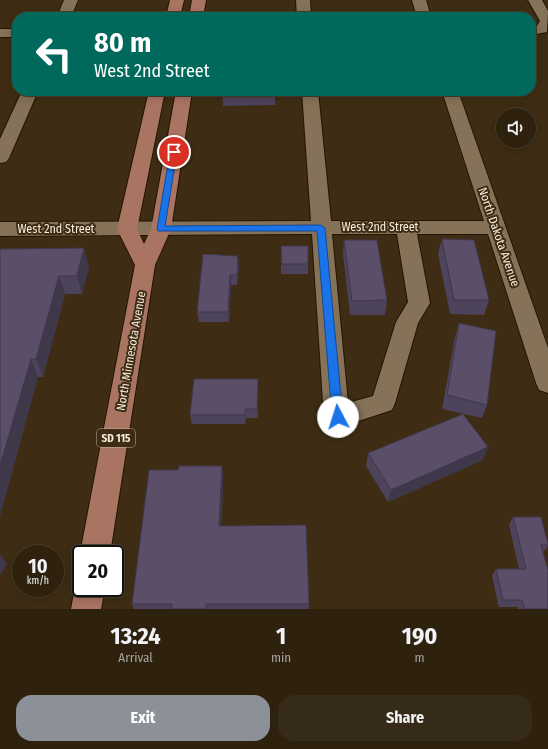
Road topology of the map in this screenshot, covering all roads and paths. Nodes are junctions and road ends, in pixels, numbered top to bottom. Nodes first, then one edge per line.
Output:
1 (71, 0) edge
2 (177, 0) edge
3 (199, 0) edge
4 (302, 0) edge
5 (419, 0) edge
6 (535, 0) edge
7 (66, 12) edge
8 (174, 12) edge
9 (197, 12) edge
10 (303, 12) edge
11 (423, 12) edge
12 (536, 30) edge
13 (0, 32) edge
14 (12, 32) edge
15 (28, 96) edge
16 (156, 96) edge
17 (183, 96) edge
18 (310, 96) edge
19 (452, 96) edge
20 (0, 158) edge
21 (406, 227) junction
22 (496, 227) junction
23 (321, 228) junction
24 (0, 229) edge
25 (126, 229) junction
26 (161, 229) junction
27 (145, 266) junction
28 (548, 384) edge
29 (98, 545) edge
30 (88, 597) edge
31 (86, 609) edge

1 - 7 street
2 - 8 main road
3 - 9 main road
4 - 10 street
5 - 11 street
6 - 12 street
13 - 14 street
15 - 20 street
16 - 25 main road
17 - 26 main road, North Minnesota Avenue / SD 115
18 - 23 street
19 - 22 street, North Dakota Avenue
21 - 22 street, West 2nd Street
21 - 23 street, West 2nd Street
21 - 23 street
22 - 28 street, North Dakota Avenue
23 - 26 street, West 2nd Street
24 - 25 street, West 2nd Street
25 - 26 street, West 2nd Street
25 - 27 main road
26 - 27 main road, North Minnesota Avenue / SD 115
27 - 29 main road, North Minnesota Avenue / SD 115
30 - 31 main road

